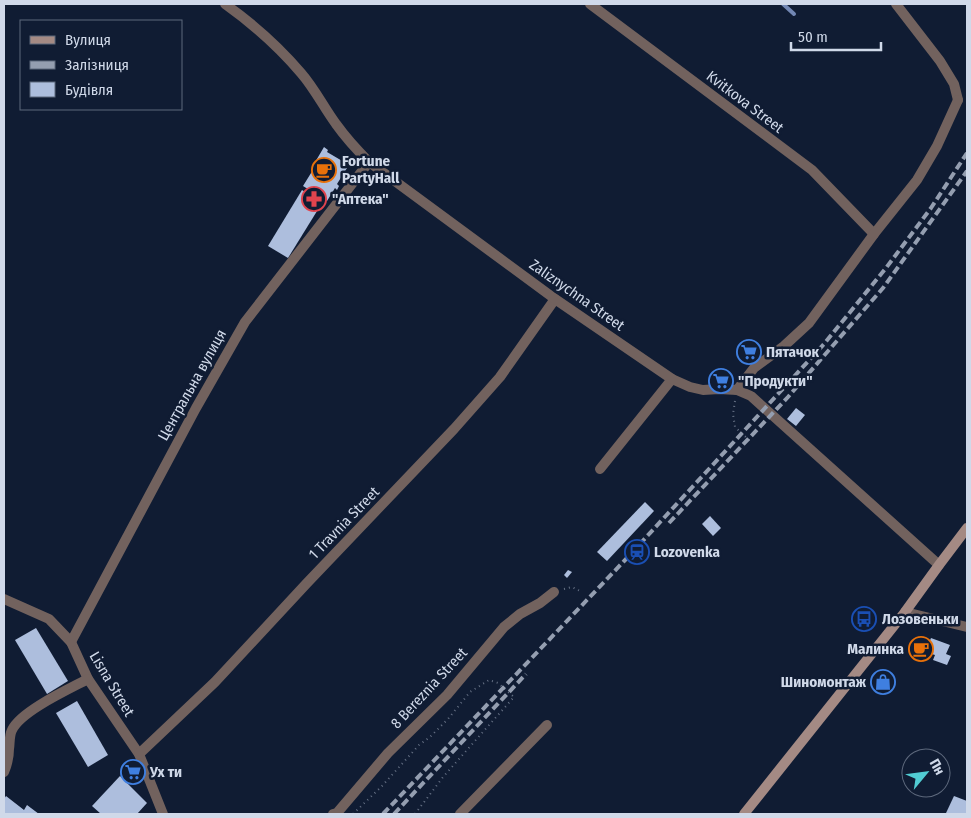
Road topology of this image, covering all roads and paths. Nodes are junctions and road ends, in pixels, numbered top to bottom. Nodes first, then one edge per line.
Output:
1 (225, 4) edge
2 (590, 4) edge
3 (896, 4) edge
4 (963, 101) edge
5 (369, 162) junction
6 (874, 234) junction
7 (555, 299) junction
8 (672, 379) junction
9 (737, 390) junction
10 (750, 442) dead end
11 (600, 469) dead end
12 (967, 528) edge
13 (939, 565) junction
14 (554, 592) joint
15 (582, 592) dead end
16 (4, 599) edge
17 (905, 612) junction
18 (967, 627) edge
19 (70, 642) junction
20 (88, 679) junction
21 (547, 725) dead end
22 (138, 754) junction
23 (4, 772) edge
24 (164, 814) edge
25 (334, 814) edge
26 (353, 814) edge
27 (414, 814) edge
28 (460, 814) edge
29 (744, 814) edge

1 - 5 street, Zaliznychna Street
2 - 6 street, Kvitkova Street
3 - 4 street
4 - 6 street
5 - 7 street, Zaliznychna Street
5 - 19 street, Центральна вулиця
6 - 9 street
7 - 8 street, Zaliznychna Street
7 - 22 street, 1 Travnia Street
8 - 9 street, Zaliznychna Street
8 - 11 street
9 - 10 path
9 - 13 street, Zaliznychna Street
12 - 13 main road
13 - 17 main road
14 - 15 path
14 - 25 street, 8 Bereznia Street
16 - 19 street, Lisna Street
17 - 18 street
17 - 29 main road
19 - 20 street, Lisna Street
20 - 22 street, Lisna Street
20 - 23 street
21 - 28 street
22 - 24 street, Lisna Street
26 - 27 path

